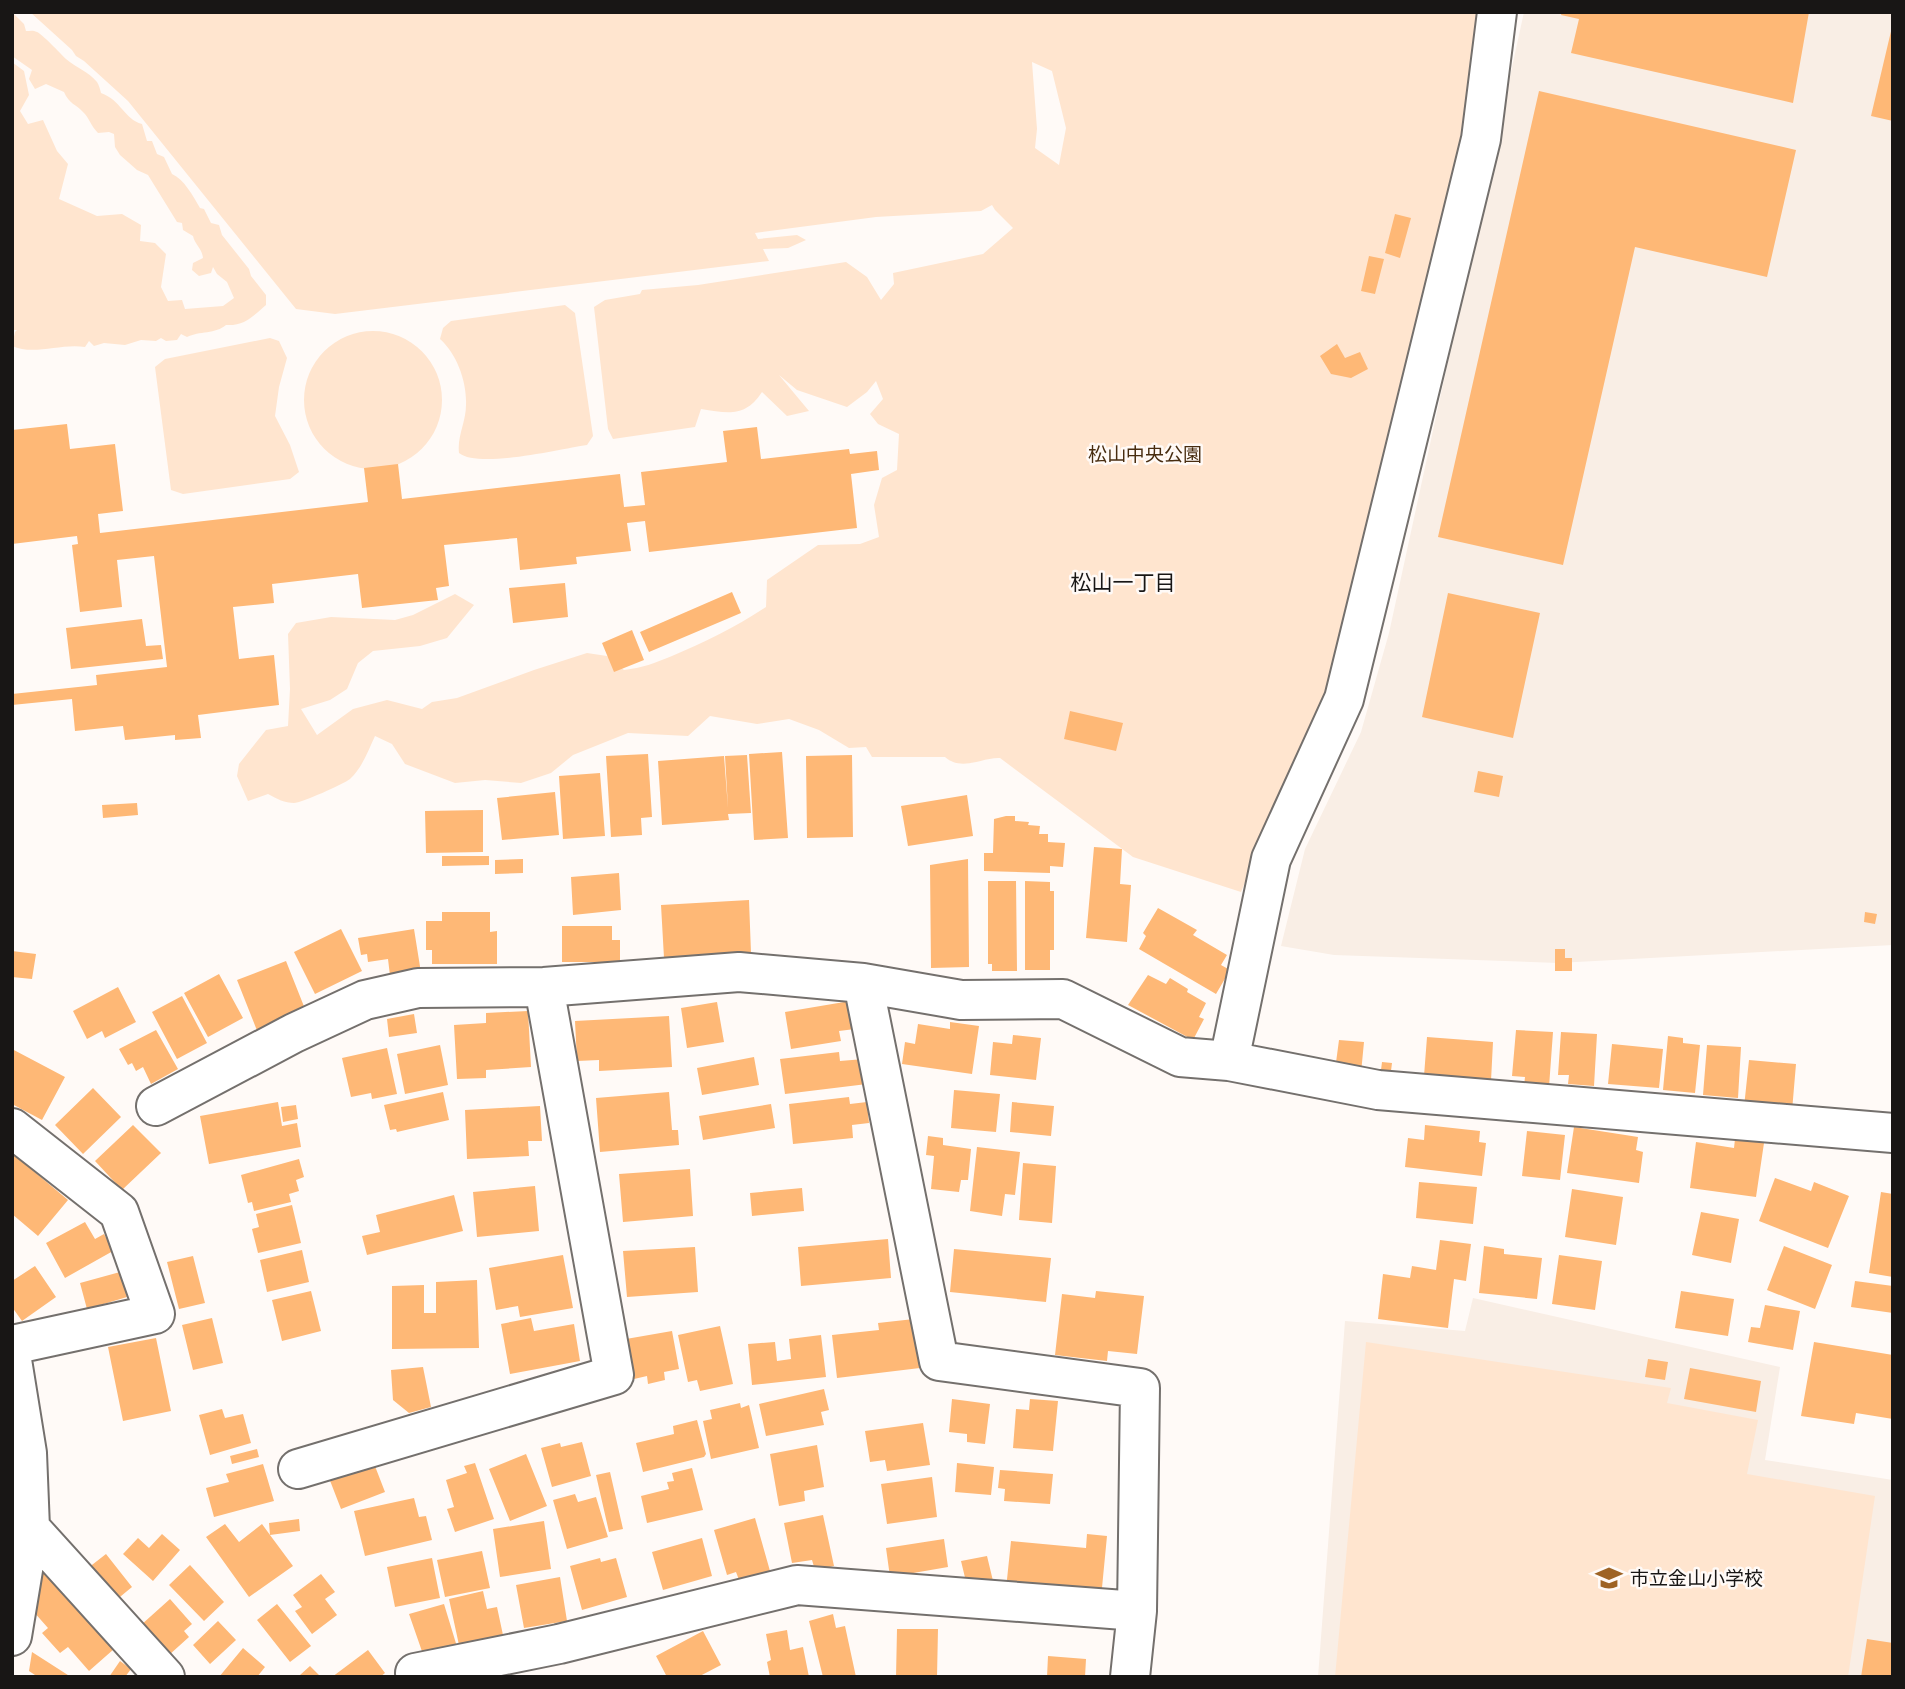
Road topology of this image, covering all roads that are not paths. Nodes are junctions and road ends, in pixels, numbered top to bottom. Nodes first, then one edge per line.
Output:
1 (1497, 12) edge
2 (863, 983) junction
3 (544, 987) junction
4 (1229, 1061) junction
5 (156, 1106) dead end
6 (12, 1128) edge
7 (1893, 1133) edge
8 (12, 1345) edge
9 (12, 1360) edge
10 (298, 1469) dead end
11 (21, 1526) edge
12 (1137, 1611) junction
13 (12, 1636) edge
14 (165, 1677) edge
15 (417, 1677) edge
16 (1130, 1677) edge

1 - 4 street
2 - 3 street
2 - 4 street
2 - 12 street
3 - 5 street
3 - 10 street
4 - 7 street
6 - 8 street
9 - 11 street
11 - 13 street
11 - 14 street
12 - 15 street
12 - 16 street

